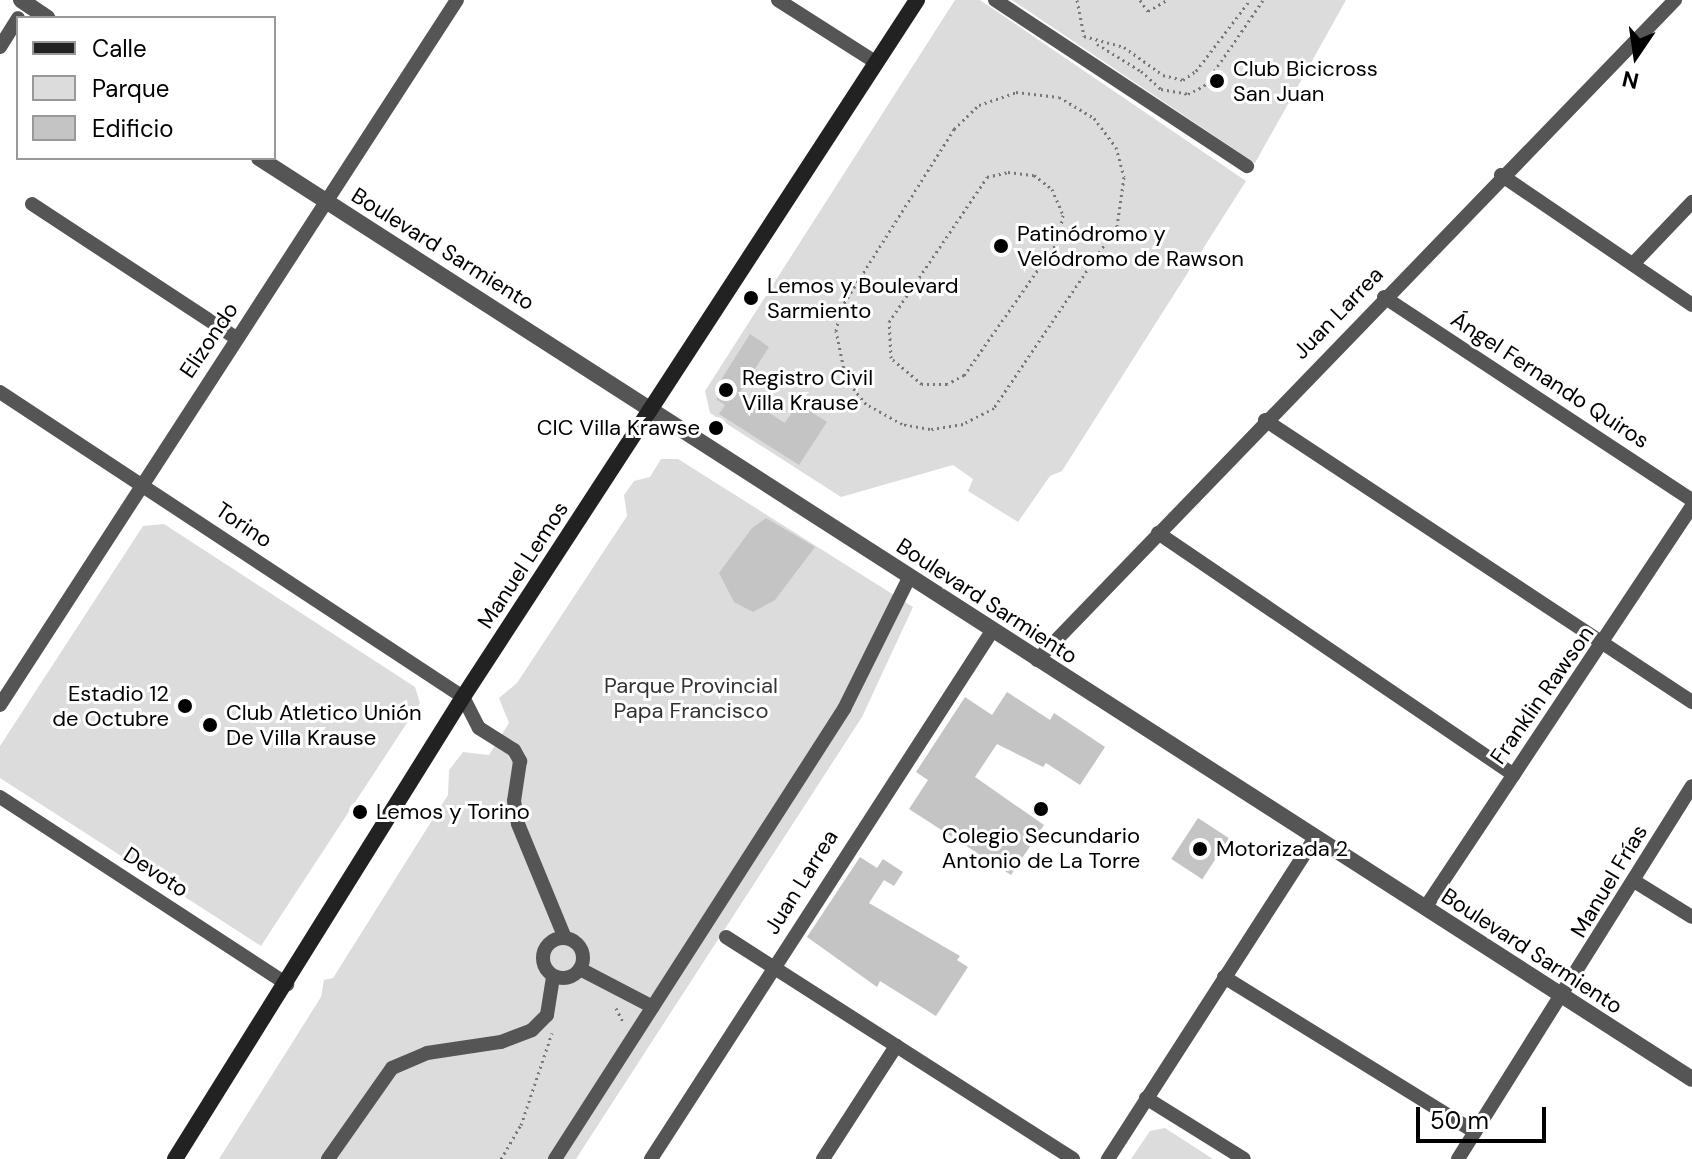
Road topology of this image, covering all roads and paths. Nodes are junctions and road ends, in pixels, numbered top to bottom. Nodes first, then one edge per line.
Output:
1 (457, 0) edge
2 (778, 0) edge
3 (917, 0) edge
4 (995, 0) edge
5 (1077, 0) edge
6 (1140, 0) edge
7 (1167, 0) edge
8 (1250, 0) edge
9 (1263, 0) edge
10 (1675, 0) edge
11 (23, 8) edge
12 (43, 16) edge
13 (16, 20) edge
14 (1094, 43) junction
15 (0, 47) edge
16 (877, 63) junction
17 (262, 160) edge
18 (1247, 166) dead end
19 (1501, 175) junction
20 (326, 202) junction
21 (1692, 202) edge
22 (32, 204) dead end
23 (1633, 264) junction
24 (1384, 297) junction
25 (1692, 305) edge
26 (236, 338) junction
27 (964, 375) joint
28 (0, 392) edge
29 (653, 406) junction
30 (994, 408) joint
31 (1265, 420) junction
32 (141, 483) junction
33 (1692, 503) edge
34 (1158, 533) junction
35 (909, 578) junction
36 (992, 631) junction
37 (1605, 645) junction
38 (1037, 660) junction
39 (463, 697) junction
40 (1692, 702) edge
41 (0, 705) edge
42 (1514, 775) junction
43 (1692, 786) edge
44 (0, 797) edge
45 (1315, 838) junction
46 (1634, 881) junction
47 (1425, 908) junction
48 (1692, 917) edge
49 (726, 937) dead end
50 (565, 938) junction
51 (773, 967) junction
52 (580, 969) junction
53 (553, 976) junction
54 (1224, 977) junction
55 (287, 984) junction
56 (1563, 997) junction
57 (609, 999) dead end
58 (653, 1007) junction
59 (625, 1027) dead end
60 (553, 1030) dead end
61 (896, 1046) junction
62 (1692, 1079) edge
63 (1146, 1098) junction
64 (1475, 1132) junction
65 (175, 1159) edge
66 (328, 1159) edge
67 (501, 1159) edge
68 (555, 1159) edge
69 (651, 1159) edge
70 (823, 1159) edge
71 (1073, 1159) edge
72 (1108, 1159) edge
73 (1244, 1159) edge
74 (1458, 1159) edge

1 - 20 street, Elizondo
2 - 16 street
3 - 16 main road, Manuel Lemos
4 - 18 street
5 - 14 path
6 - 7 path
8 - 14 path
9 - 14 path
10 - 19 street, Juan Larrea
11 - 12 street
13 - 15 street
16 - 29 main road, Manuel Lemos
17 - 20 street, Boulevard Sarmiento
19 - 23 street
19 - 24 street, Juan Larrea
20 - 26 street, Elizondo
20 - 29 street, Boulevard Sarmiento
21 - 23 street
22 - 26 street
23 - 25 street
24 - 31 street, Juan Larrea
24 - 33 street, Ángel Fernando Quiros
26 - 32 street, Elizondo
27 - 27 path
28 - 32 street, Torino
29 - 35 street, Boulevard Sarmiento
29 - 39 main road, Manuel Lemos
30 - 30 path
31 - 34 street, Juan Larrea
31 - 37 street
32 - 39 street, Torino
32 - 41 street, Elizondo
33 - 37 street, Franklin Rawson
34 - 38 street, Juan Larrea
34 - 42 street
35 - 36 street, Boulevard Sarmiento
35 - 58 street
36 - 38 street, Boulevard Sarmiento
36 - 51 street, Juan Larrea
37 - 40 street
37 - 42 street, Franklin Rawson
38 - 45 street, Boulevard Sarmiento
39 - 50 street
39 - 55 main road, Manuel Lemos
42 - 47 street, Franklin Rawson
43 - 46 street, Manuel Frías
44 - 55 street, Devoto
45 - 47 street, Boulevard Sarmiento
45 - 54 street
46 - 48 street
46 - 56 street, Manuel Frías
47 - 56 street, Boulevard Sarmiento
49 - 51 street
50 - 52 street
50 - 53 street
51 - 61 street
51 - 69 street, Juan Larrea
52 - 53 street
52 - 58 street
53 - 66 street
54 - 63 street
54 - 64 street
55 - 65 main road, Manuel Lemos
56 - 62 street, Boulevard Sarmiento
56 - 64 street, Manuel Frías
57 - 59 path
58 - 68 street
60 - 67 path
61 - 70 street
61 - 71 street
63 - 72 street
63 - 73 street
64 - 74 street, Manuel Frías

